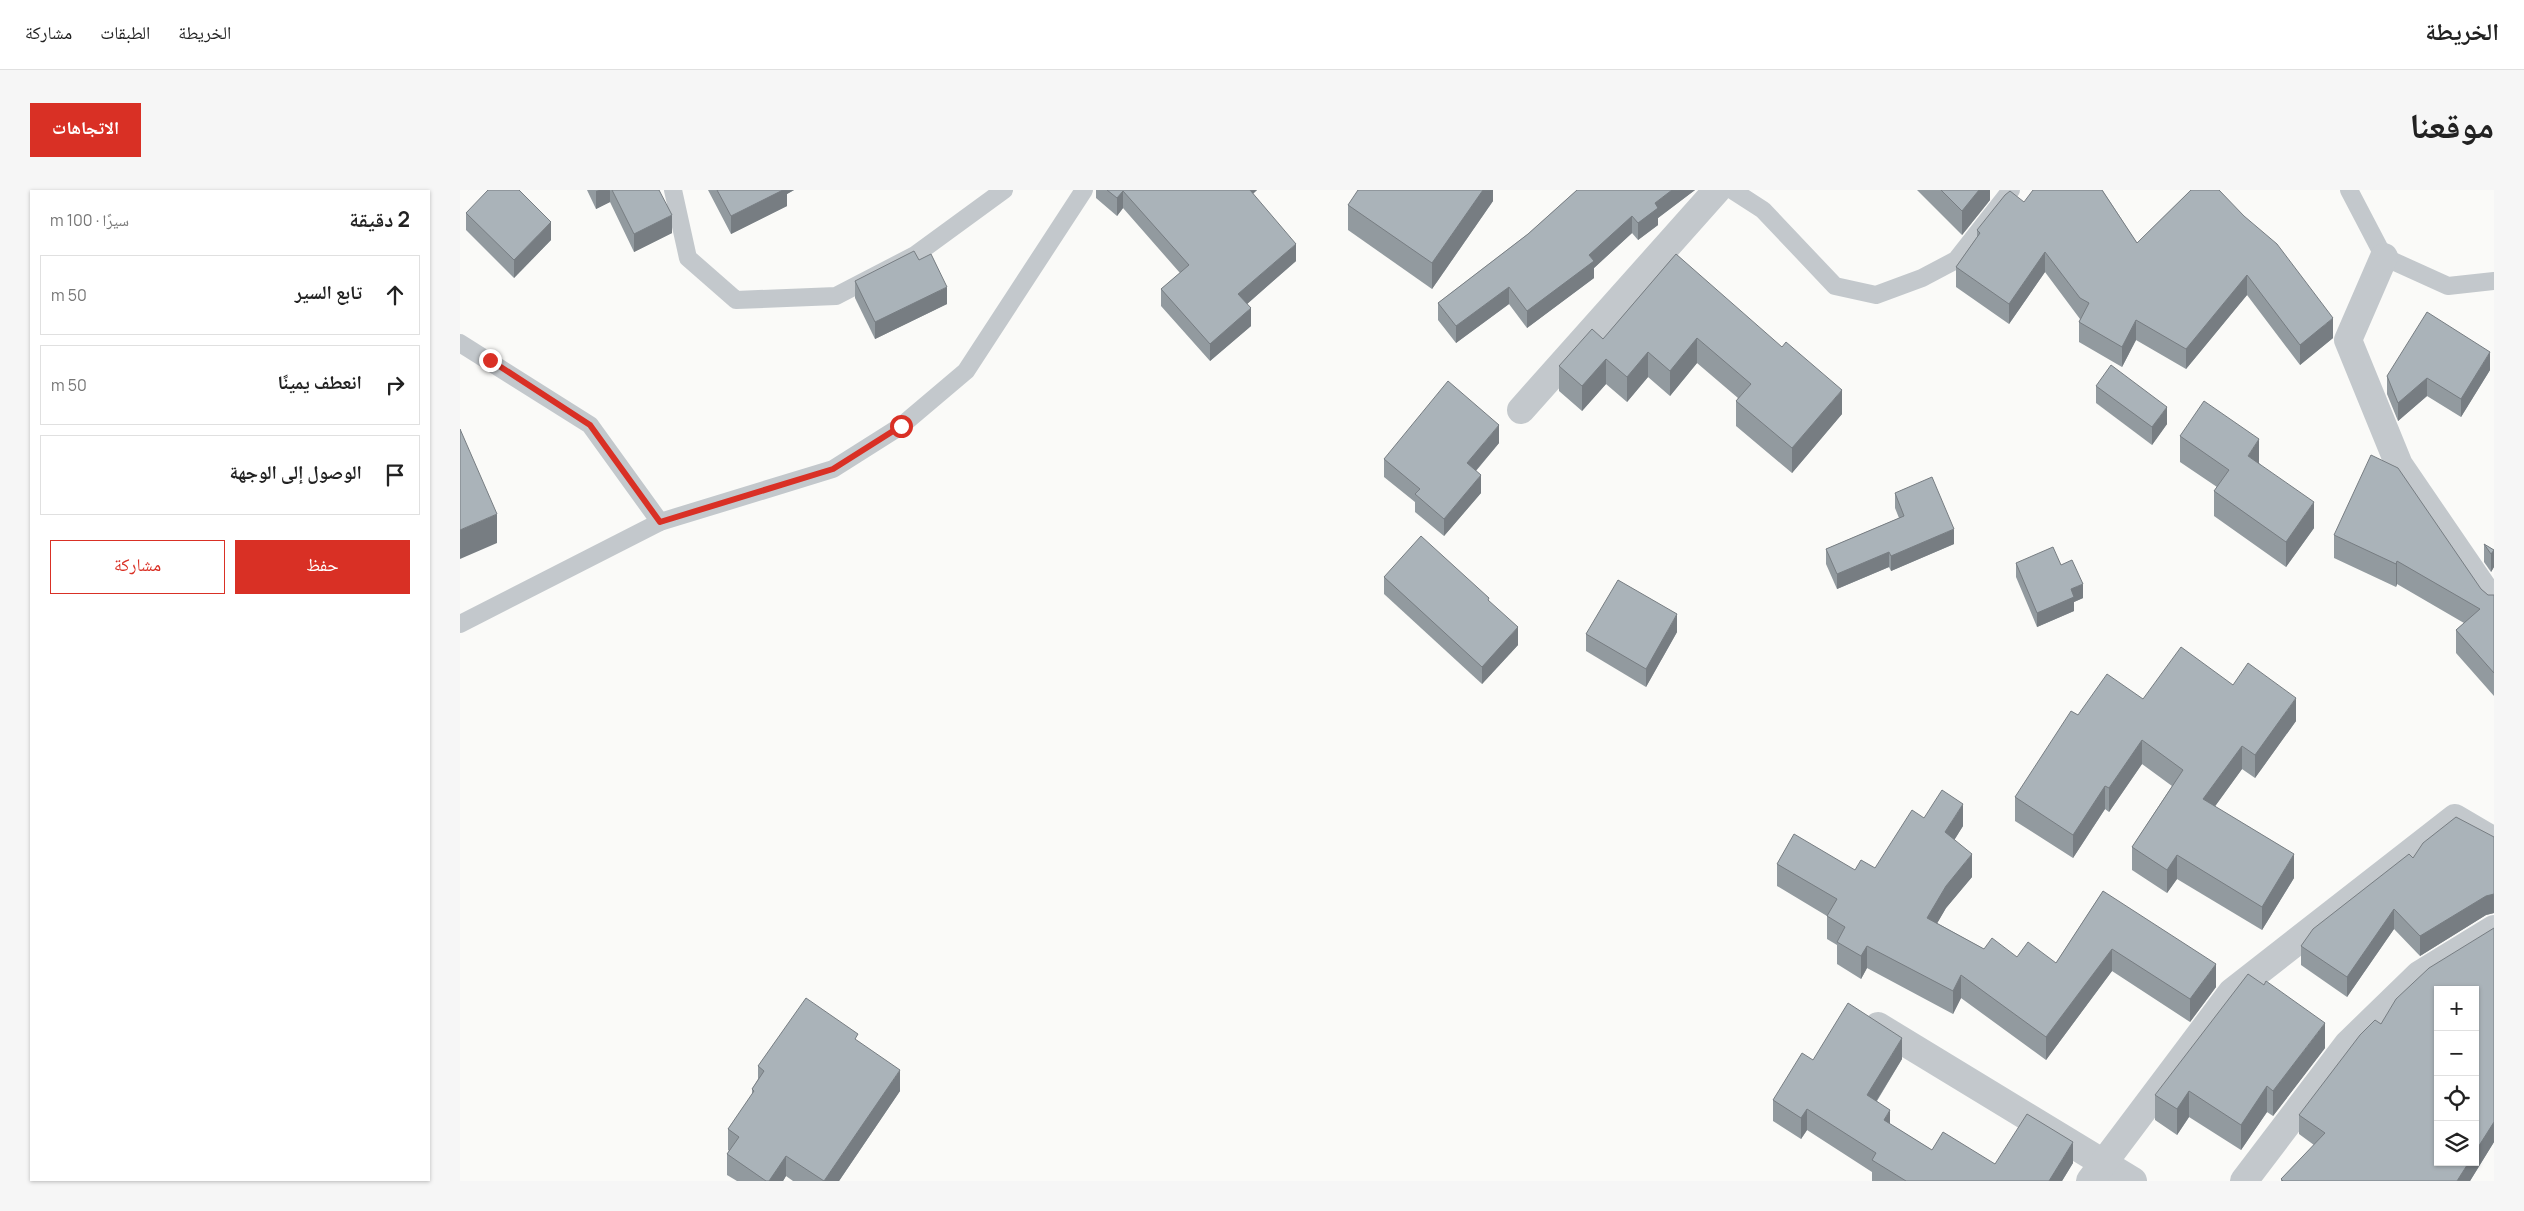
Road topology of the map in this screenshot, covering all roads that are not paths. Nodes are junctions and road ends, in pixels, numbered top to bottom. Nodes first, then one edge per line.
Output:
1 (673, 190) edge
2 (1004, 190) edge
3 (1084, 190) edge
4 (1717, 190) edge
5 (1732, 190) edge
6 (2011, 190) edge
7 (2350, 191) edge
8 (2384, 257) junction
9 (2494, 281) edge
10 (460, 343) edge
11 (1521, 410) dead end
12 (660, 522) junction
13 (2494, 604) edge
14 (460, 624) edge
15 (2494, 840) edge
16 (2494, 929) edge
17 (1878, 1026) edge
18 (2097, 1172) edge
19 (2133, 1181) edge
20 (2244, 1181) edge

1 - 2 lane
3 - 12 lane
4 - 11 street
5 - 6 lane
7 - 8 lane
8 - 9 lane
8 - 13 street
10 - 12 lane
12 - 14 lane
15 - 18 street
16 - 20 street
17 - 18 street
18 - 19 street

